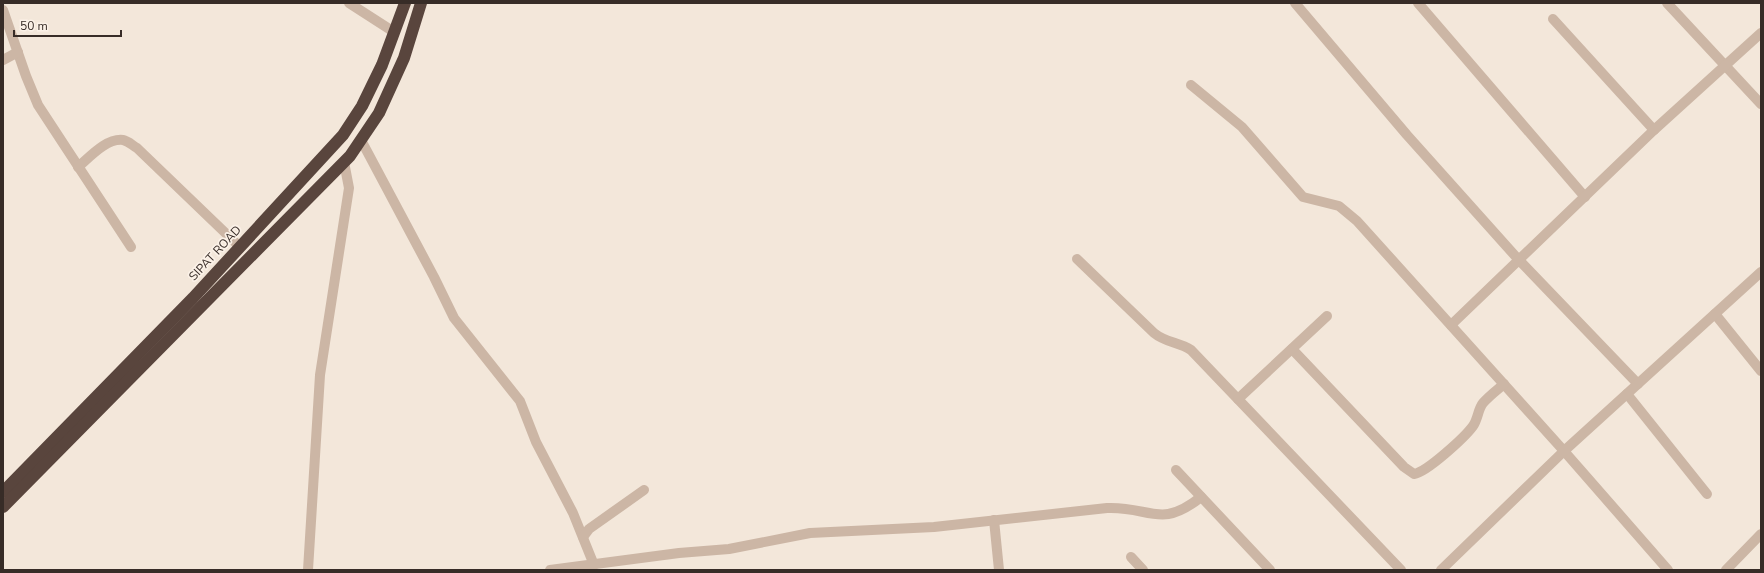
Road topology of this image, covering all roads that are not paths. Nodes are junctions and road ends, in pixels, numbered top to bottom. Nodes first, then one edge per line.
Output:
1 (349, 3) edge
2 (405, 3) edge
3 (421, 3) edge
4 (1295, 3) edge
5 (1418, 3) edge
6 (1667, 3) edge
7 (3, 10) edge
8 (1553, 19) dead end
9 (394, 32) junction
10 (1761, 33) edge
11 (18, 52) junction
12 (3, 60) edge
13 (1725, 66) junction
14 (1191, 85) dead end
15 (1761, 104) edge
16 (1654, 130) junction
17 (361, 140) junction
18 (344, 162) junction
19 (78, 167) junction
20 (1585, 197) junction
21 (240, 247) junction
22 (131, 248) dead end
23 (1077, 259) dead end
24 (1518, 259) junction
25 (1761, 272) edge
26 (1715, 314) junction
27 (1327, 316) dead end
28 (1451, 325) junction
29 (1292, 349) junction
30 (1761, 371) edge
31 (1504, 384) junction
32 (1638, 384) junction
33 (1627, 394) junction
34 (1238, 398) junction
35 (1564, 450) junction
36 (1176, 470) dead end
37 (644, 490) dead end
38 (3, 492) edge
39 (1707, 494) dead end
40 (1201, 497) junction
41 (3, 507) edge
42 (994, 520) junction
43 (1761, 534) edge
44 (584, 537) junction
45 (1131, 557) dead end
46 (594, 565) junction
47 (308, 570) edge
48 (550, 570) edge
49 (1000, 570) edge
50 (1143, 570) edge
51 (1270, 570) edge
52 (1401, 570) edge
53 (1441, 570) edge
54 (1668, 570) edge
55 (1726, 570) edge

1 - 9 street
2 - 9 highway, SIPAT ROAD
3 - 17 highway
4 - 24 street
5 - 20 street
6 - 13 street
7 - 11 street
8 - 16 street
9 - 21 highway, SIPAT ROAD
10 - 13 street
11 - 12 street
11 - 19 street
13 - 15 street
13 - 16 street
14 - 28 street
16 - 20 street
17 - 18 highway
17 - 44 street
18 - 41 highway
18 - 47 street
19 - 21 street
19 - 22 street
20 - 24 street
21 - 38 highway, SIPAT ROAD
23 - 34 street
24 - 28 street
24 - 32 street
25 - 26 street
26 - 30 street
26 - 32 street
27 - 29 street
28 - 31 street
29 - 31 street
29 - 34 street
31 - 35 street
32 - 33 street
33 - 35 street
33 - 39 street
34 - 52 street
35 - 53 street
35 - 54 street
36 - 40 street
37 - 44 street
40 - 42 street
40 - 51 street
42 - 46 street
42 - 49 street
43 - 55 street
44 - 46 street
45 - 50 street
46 - 48 street

